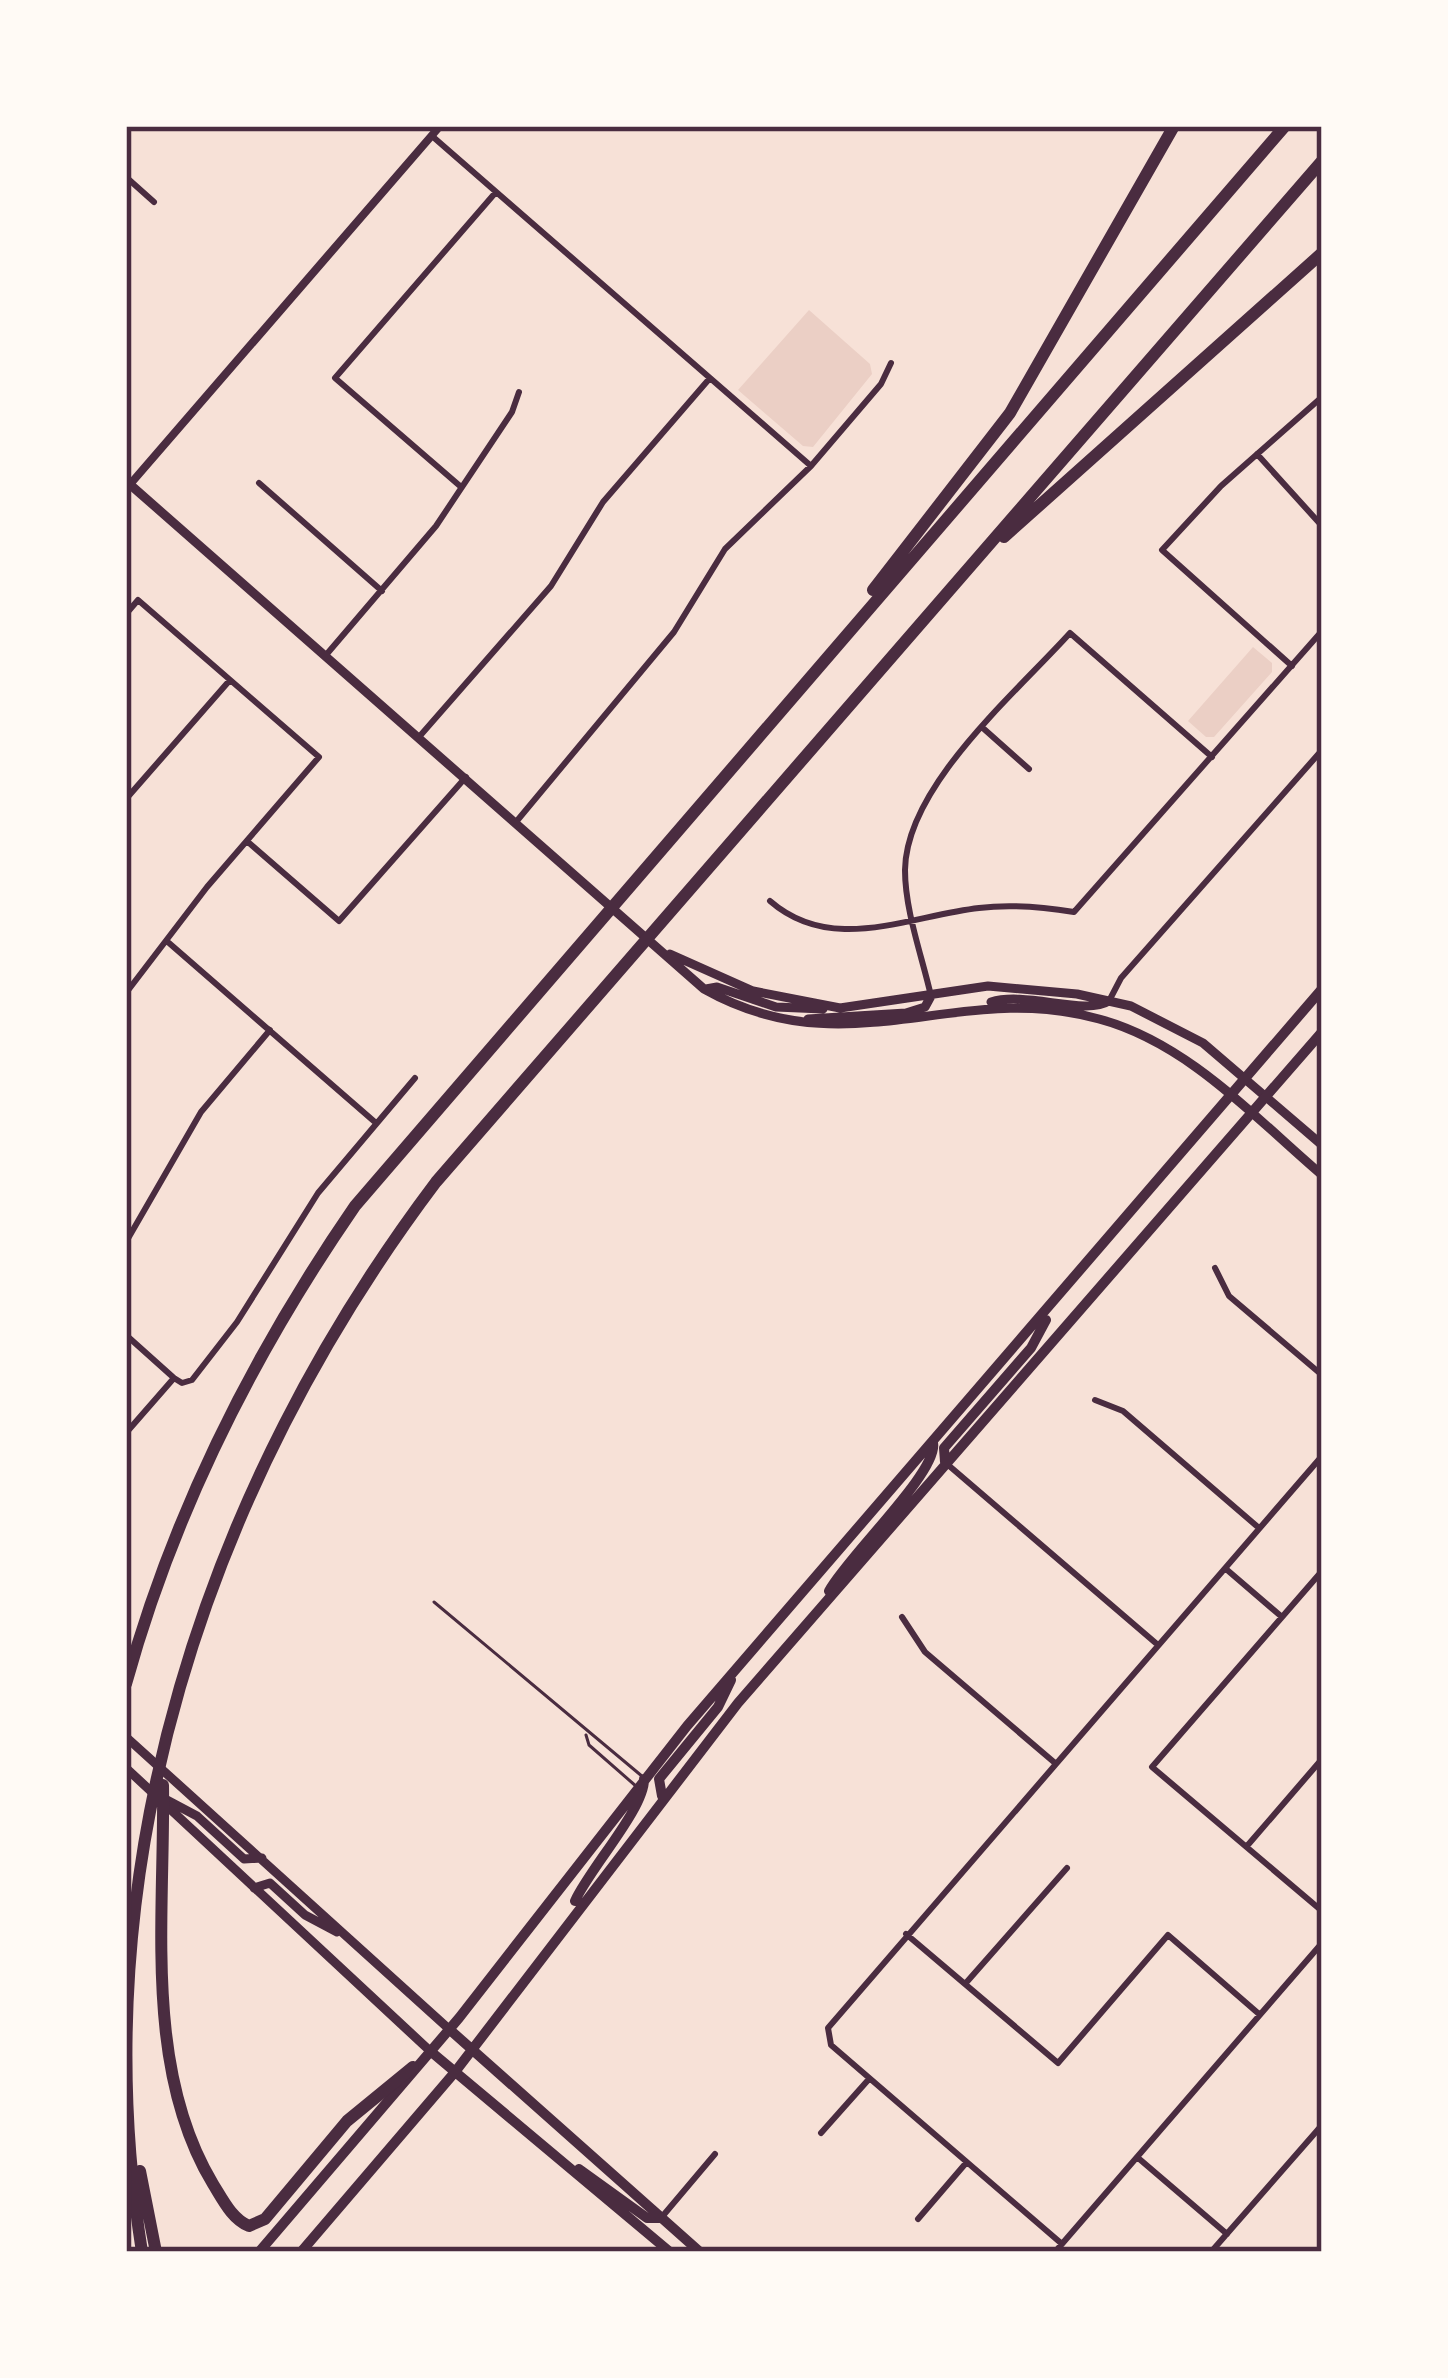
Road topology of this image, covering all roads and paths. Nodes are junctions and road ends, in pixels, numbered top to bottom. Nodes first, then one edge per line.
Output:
1 (440, 126) edge
2 (1174, 126) edge
3 (1285, 126) edge
4 (432, 136) junction
5 (1322, 161) edge
6 (126, 177) edge
7 (496, 192) junction
8 (154, 202) dead end
9 (1322, 253) edge
10 (891, 363) dead end
11 (710, 378) junction
12 (519, 392) dead end
13 (1322, 397) edge
14 (1257, 454) junction
15 (811, 466) junction
16 (259, 483) dead end
17 (127, 485) edge
18 (460, 486) junction
19 (1322, 526) edge
20 (971, 565) junction
21 (382, 591) junction
22 (126, 614) edge
23 (1322, 632) edge
24 (326, 655) junction
25 (1292, 665) junction
26 (230, 680) junction
27 (804, 683) junction
28 (984, 729) junction
29 (419, 737) junction
30 (1322, 749) edge
31 (1212, 757) junction
32 (1029, 769) dead end
33 (466, 777) junction
34 (126, 799) edge
35 (517, 822) junction
36 (248, 842) junction
37 (770, 901) dead end
38 (914, 921) junction
39 (169, 943) junction
40 (670, 954) junction
41 (704, 989) junction
42 (1322, 989) edge
43 (126, 993) edge
44 (931, 996) junction
45 (1109, 1001) junction
46 (840, 1008) junction
47 (968, 1009) junction
48 (790, 1020) junction
49 (270, 1030) junction
50 (1322, 1033) edge
51 (416, 1078) dead end
52 (1245, 1078) junction
53 (1230, 1096) junction
54 (1267, 1097) junction
55 (1251, 1115) junction
56 (376, 1123) junction
57 (1322, 1145) edge
58 (1322, 1175) edge
59 (126, 1242) edge
60 (1215, 1268) dead end
61 (1056, 1302) junction
62 (126, 1335) edge
63 (1322, 1376) edge
64 (174, 1378) junction
65 (1095, 1400) dead end
66 (126, 1432) edge
67 (932, 1443) junction
68 (1322, 1456) edge
69 (947, 1463) junction
70 (1259, 1528) junction
71 (1226, 1568) junction
72 (1322, 1571) edge
73 (434, 1603) dead end
74 (819, 1610) junction
75 (902, 1617) dead end
76 (1282, 1617) junction
77 (1158, 1645) junction
78 (738, 1666) junction
79 (126, 1683) edge
80 (585, 1733) junction
81 (126, 1737) edge
82 (163, 1759) junction
83 (1322, 1759) edge
84 (1055, 1763) junction
85 (126, 1768) edge
86 (641, 1782) junction
87 (150, 1790) junction
88 (662, 1796) junction
89 (1247, 1846) junction
90 (262, 1858) junction
91 (1066, 1868) dead end
92 (254, 1888) junction
93 (1322, 1911) edge
94 (564, 1926) junction
95 (906, 1934) junction
96 (352, 1941) junction
97 (1322, 1943) edge
98 (965, 1984) junction
99 (1259, 2014) junction
100 (449, 2029) junction
101 (429, 2050) junction
102 (471, 2050) junction
103 (412, 2068) junction
104 (455, 2072) junction
105 (869, 2078) junction
106 (130, 2119) junction
107 (1322, 2126) edge
108 (821, 2133) dead end
109 (715, 2154) dead end
110 (555, 2156) junction
111 (1137, 2157) junction
112 (966, 2163) junction
113 (661, 2218) junction
114 (918, 2218) dead end
115 (1227, 2234) junction
116 (1062, 2244) junction
117 (142, 2252) edge
118 (156, 2252) edge
119 (259, 2252) edge
120 (301, 2252) edge
121 (670, 2252) edge
122 (700, 2252) edge
123 (1055, 2252) edge
124 (1211, 2252) edge

1 - 4 street
2 - 27 highway
3 - 27 highway
4 - 7 street
4 - 17 street
5 - 20 highway
6 - 8 street
7 - 11 street
7 - 18 street
9 - 20 highway
10 - 15 street
11 - 15 street
11 - 29 street
12 - 18 street
13 - 14 street
14 - 19 street
14 - 25 street
15 - 35 street
16 - 21 street
17 - 24 main road
18 - 21 street
20 - 82 highway
21 - 24 street
22 - 26 street
23 - 25 street
24 - 29 main road
25 - 31 street
26 - 34 street
26 - 36 street
27 - 79 highway
28 - 31 street
28 - 32 street
28 - 38 street
29 - 33 main road
30 - 45 street
31 - 38 street
33 - 35 main road
33 - 36 street
35 - 40 main road
36 - 39 street
37 - 38 street
38 - 44 street
39 - 43 street
39 - 49 street
40 - 41 main road
40 - 46 main road
41 - 46 main road
41 - 48 main road
42 - 52 main road
44 - 45 main road
44 - 46 main road
44 - 48 main road
45 - 47 main road
45 - 52 main road
47 - 48 main road
47 - 53 main road
49 - 56 street
49 - 59 street
50 - 54 main road
51 - 56 street
52 - 53 main road
52 - 54 main road
53 - 55 main road
53 - 61 main road
54 - 55 main road
54 - 57 main road
55 - 58 main road
55 - 69 main road
56 - 64 street
60 - 63 street
61 - 67 main road
61 - 69 main road
62 - 64 street
64 - 66 street
65 - 70 street
67 - 74 main road
67 - 78 main road
68 - 70 street
69 - 74 main road
69 - 77 street
70 - 71 street
71 - 76 street
71 - 77 street
72 - 76 street
73 - 80 lane
74 - 88 main road
75 - 84 street
76 - 89 street
77 - 84 street
78 - 86 main road
78 - 88 main road
80 - 86 lane
80 - 86 lane
81 - 90 main road
82 - 103 highway
82 - 106 highway
83 - 89 street
84 - 95 street
85 - 87 main road
86 - 94 main road
86 - 100 main road
87 - 90 main road
87 - 92 main road
88 - 94 main road
89 - 93 street
90 - 96 main road
91 - 98 street
92 - 96 main road
92 - 101 main road
94 - 102 main road
95 - 98 street
95 - 105 street
96 - 100 main road
97 - 99 street
98 - 99 street
99 - 111 street
100 - 101 main road
100 - 102 main road
101 - 103 main road
101 - 104 main road
102 - 104 main road
102 - 113 main road
103 - 119 main road
104 - 110 main road
104 - 120 main road
105 - 108 street
105 - 112 street
106 - 117 highway
106 - 118 highway
107 - 115 street
109 - 113 street
110 - 113 main road
110 - 121 main road
111 - 115 street
111 - 116 street
112 - 114 street
112 - 116 street
113 - 122 main road
115 - 124 street
116 - 123 street

